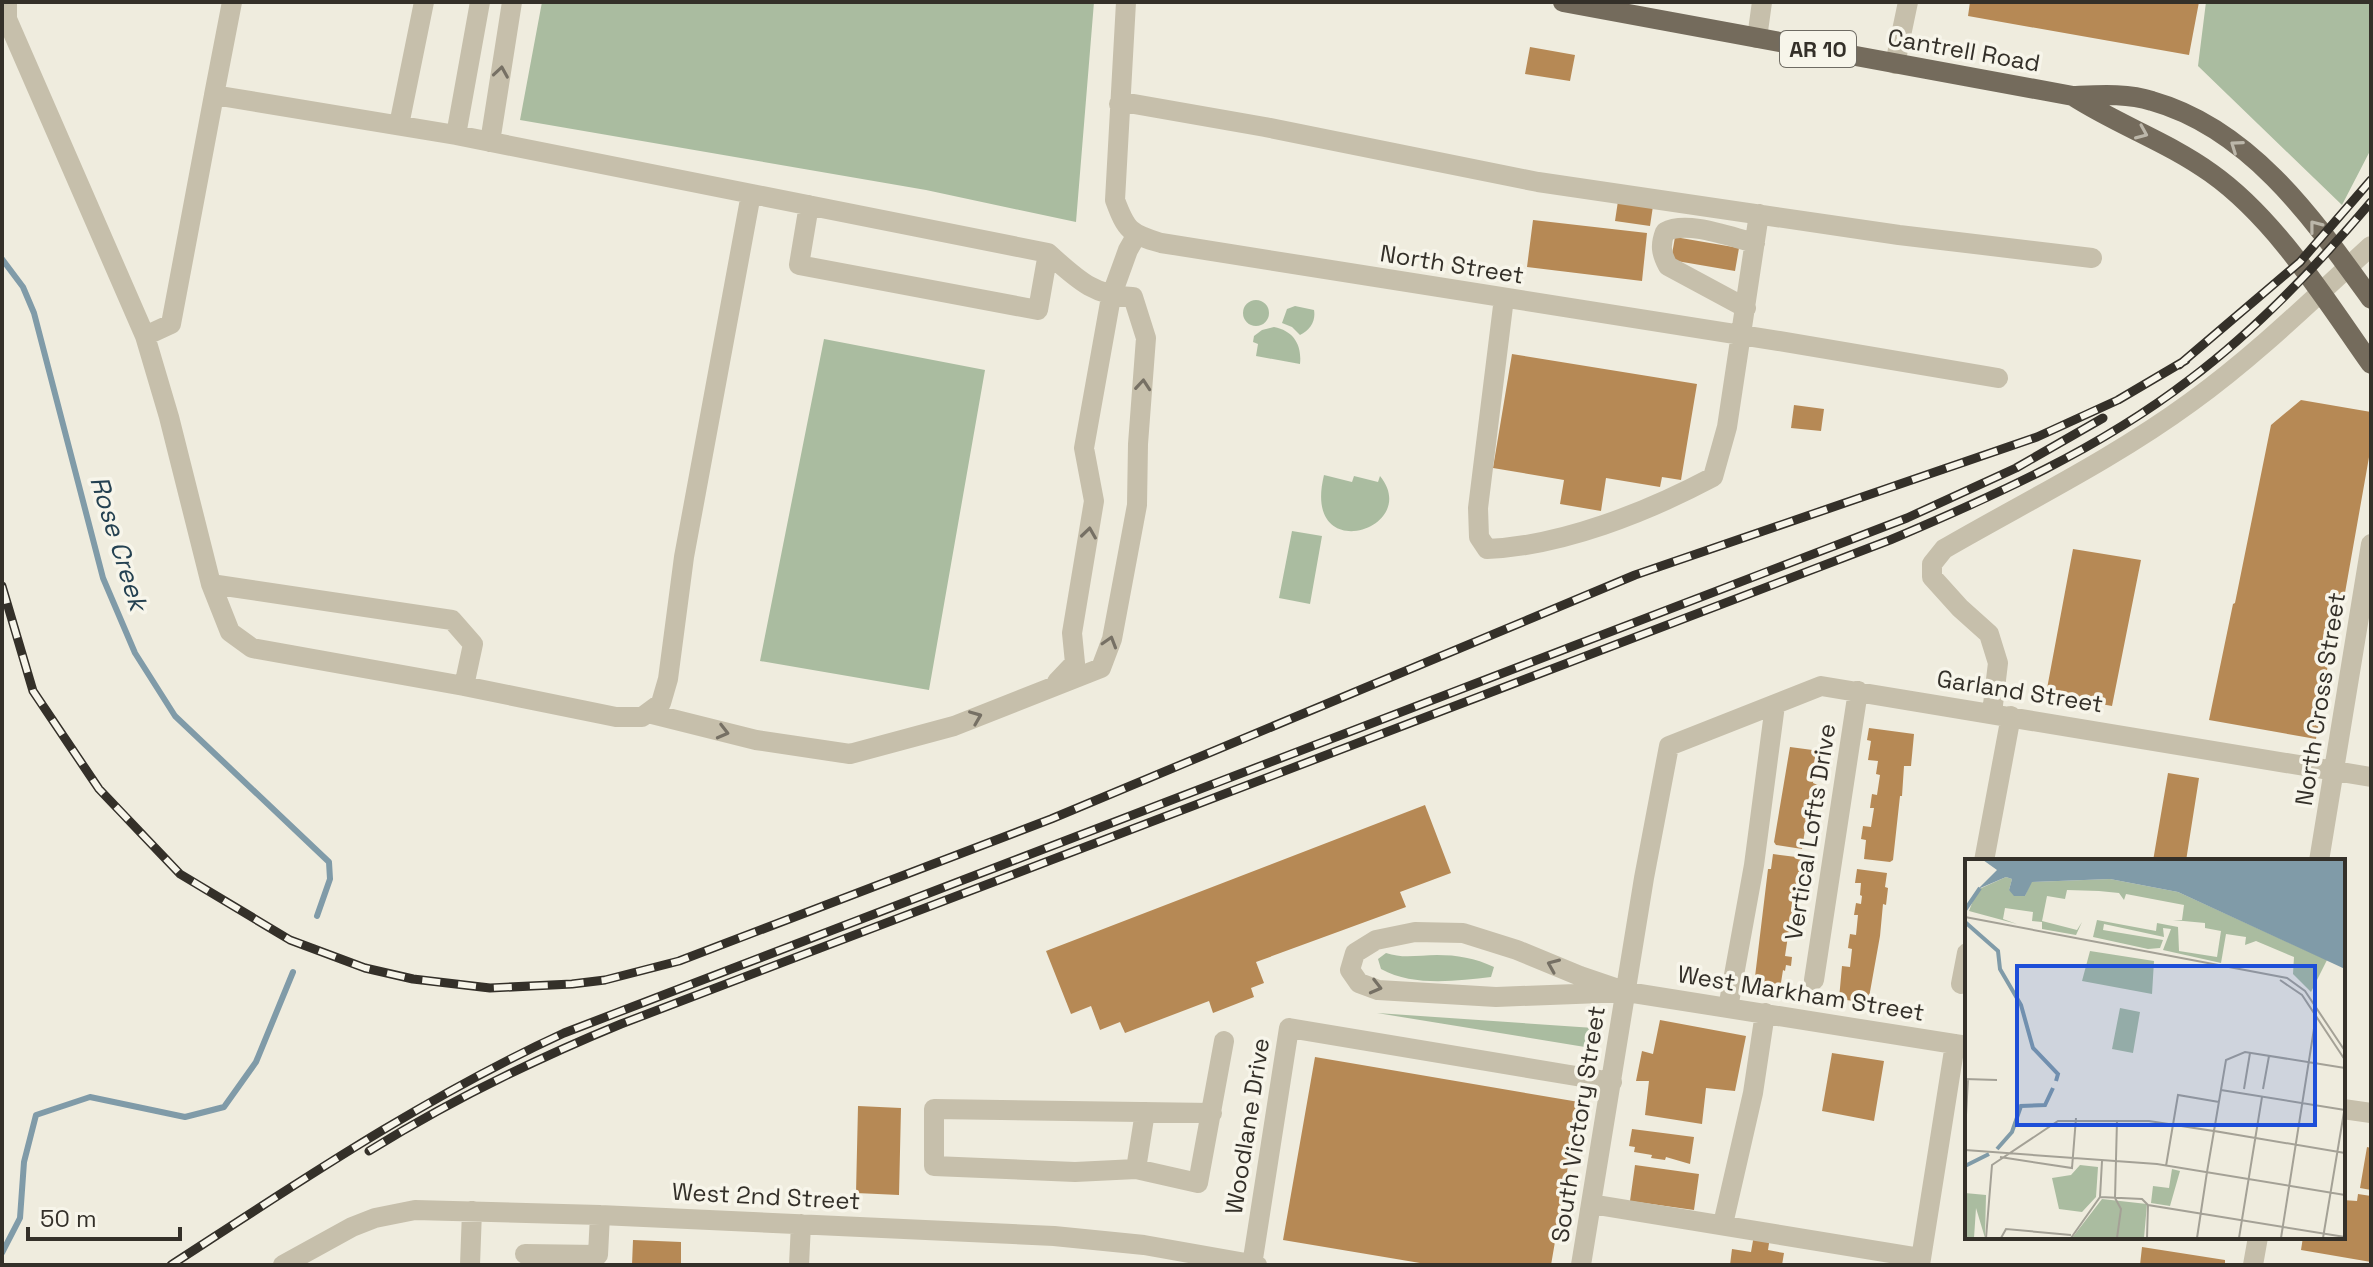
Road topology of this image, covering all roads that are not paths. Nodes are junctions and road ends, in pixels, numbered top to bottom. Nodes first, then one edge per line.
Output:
1 (7, 2) edge
2 (232, 2) edge
3 (424, 2) edge
4 (480, 2) edge
5 (512, 2) edge
6 (1126, 2) edge
7 (1563, 2) edge
8 (1762, 2) edge
9 (1908, 2) edge
10 (1643, 9) edge
11 (1757, 38) junction
12 (1895, 64) junction
13 (214, 95) junction
14 (2073, 96) junction
15 (1119, 104) junction
16 (399, 125) junction
17 (456, 135) junction
18 (490, 142) junction
19 (751, 194) junction
20 (809, 205) junction
21 (1759, 214) junction
22 (1136, 236) junction
23 (1755, 243) junction
24 (2371, 246) edge
25 (1048, 253) junction
26 (2092, 258) dead end
27 (1111, 297) junction
28 (1504, 298) junction
29 (2371, 299) edge
30 (1746, 308) junction
31 (1742, 335) junction
32 (145, 336) junction
33 (2371, 364) edge
34 (1998, 378) dead end
35 (2371, 544) edge
36 (211, 584) junction
37 (1054, 685) junction
38 (464, 686) junction
39 (1858, 691) junction
40 (1775, 705) junction
41 (648, 713) junction
42 (2001, 714) junction
43 (1669, 746) joint
44 (2334, 771) junction
45 (2371, 777) edge
46 (1984, 859) edge
47 (2319, 859) edge
48 (1965, 963) edge
49 (1814, 980) dead end
50 (1961, 984) dead end
51 (1627, 992) junction
52 (1728, 1008) junction
53 (1765, 1013) junction
54 (1224, 1041) dead end
55 (1961, 1045) edge
56 (1612, 1082) junction
57 (2345, 1109) edge
58 (1145, 1112) junction
59 (1212, 1113) junction
60 (2371, 1113) edge
61 (1136, 1169) junction
62 (1591, 1204) junction
63 (472, 1211) junction
64 (600, 1215) junction
65 (801, 1224) junction
66 (1723, 1224) junction
67 (2258, 1239) edge
68 (525, 1254) dead end
69 (1920, 1261) edge
70 (2258, 1264) edge
71 (283, 1265) edge
72 (470, 1265) edge
73 (799, 1265) edge
74 (1254, 1265) edge
75 (1581, 1265) edge

1 - 32 street
2 - 13 street
3 - 16 street
4 - 17 street
18 -> 5 street
6 - 15 street
7 - 10 main road, Cantrell Road / AR 10
8 - 11 street
9 - 12 street
10 - 11 main road, Cantrell Road / AR 10
11 - 12 main road, Cantrell Road / AR 10
12 - 14 main road, Cantrell Road / AR 10
13 - 16 street
13 - 32 street
29 -> 14 main road, AR 10
14 -> 33 main road, AR 10
15 - 21 street
15 - 22 street
16 - 17 street
17 - 18 street
18 - 19 street
19 - 20 street
19 - 41 street
20 - 25 street
20 - 25 street
21 - 23 street
21 - 26 street
22 - 27 street
22 - 28 street, North Street
23 - 30 street
23 - 30 street
24 - 42 street
25 - 27 street
37 -> 27 street
37 -> 27 street
28 - 31 street, North Street
28 - 31 street
30 - 31 street
31 - 34 street, North Street
32 - 36 street
35 - 44 street, North Cross Street
36 - 38 street
36 - 38 street
41 -> 37 street
38 - 41 street
39 - 40 street, Garland Street
39 - 42 street, Garland Street
39 - 49 street, Vertical Lofts Drive
40 - 43 street, Garland Street
40 - 52 street
42 - 44 street, Garland Street
42 - 46 street
43 - 51 street, South Victory Street
44 - 45 street, Garland Street
44 - 47 street, North Cross Street
48 - 50 street
51 -> 51 street
51 - 52 street, West Markham Street
51 - 56 street, South Victory Street
52 - 53 street, West Markham Street
53 - 55 street, West Markham Street
53 - 66 street
54 - 59 street
55 - 69 street
56 - 62 street, South Victory Street
56 - 74 street, Woodlane Drive
57 - 60 street
58 - 59 street
58 - 61 street
58 - 61 street
59 - 61 street
62 - 66 street
62 - 75 street, South Victory Street
63 - 64 street, West 2nd Street
63 - 71 street, West 2nd Street
63 - 72 street
64 - 65 street, West 2nd Street
64 - 68 street
65 - 73 street
65 - 74 street, West 2nd Street
66 - 69 street
67 - 70 street

